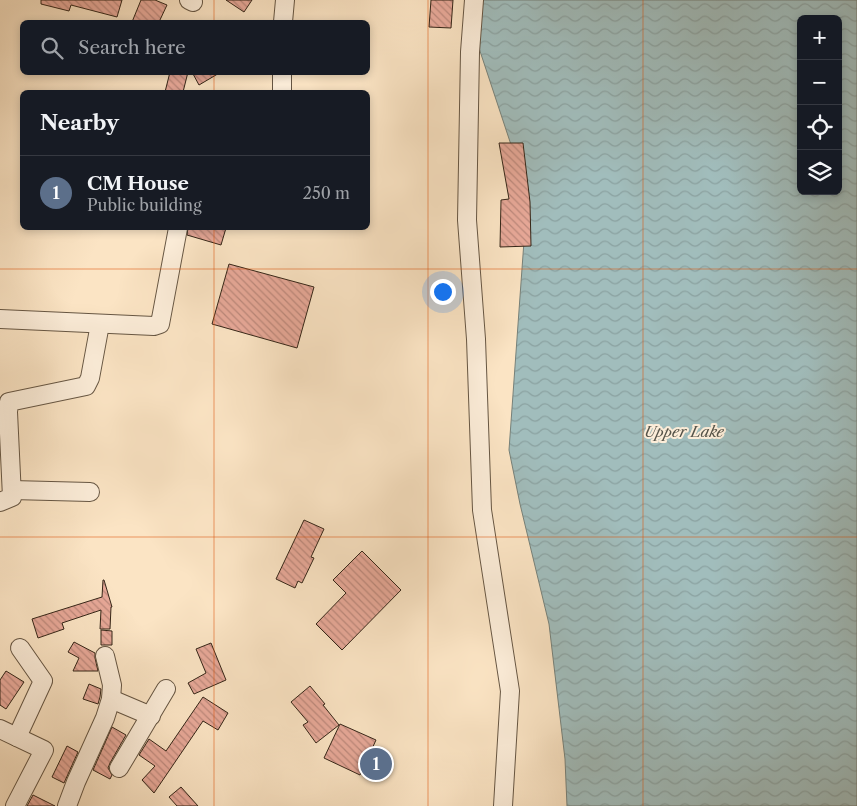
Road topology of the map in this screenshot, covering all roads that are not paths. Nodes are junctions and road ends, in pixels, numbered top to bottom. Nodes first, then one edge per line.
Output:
1 (285, 0) edge
2 (474, 0) edge
3 (283, 20) edge
4 (282, 75) edge
5 (282, 90) edge
6 (178, 230) edge
7 (0, 319) edge
8 (100, 324) junction
9 (4, 413) edge
10 (90, 492) dead end
11 (6, 496) edge
12 (20, 648) dead end
13 (105, 656) dead end
14 (166, 689) dead end
15 (111, 699) junction
16 (151, 716) junction
17 (0, 729) edge
18 (18, 737) junction
19 (119, 768) dead end
20 (15, 806) edge
21 (67, 806) edge
22 (503, 806) edge

1 - 3 street
2 - 22 street
4 - 5 street
6 - 8 street
7 - 8 street
8 - 9 street
9 - 11 street
10 - 11 street
12 - 18 street
13 - 15 street
14 - 16 street
15 - 16 street
15 - 21 street
16 - 19 street
17 - 18 street
18 - 20 street

